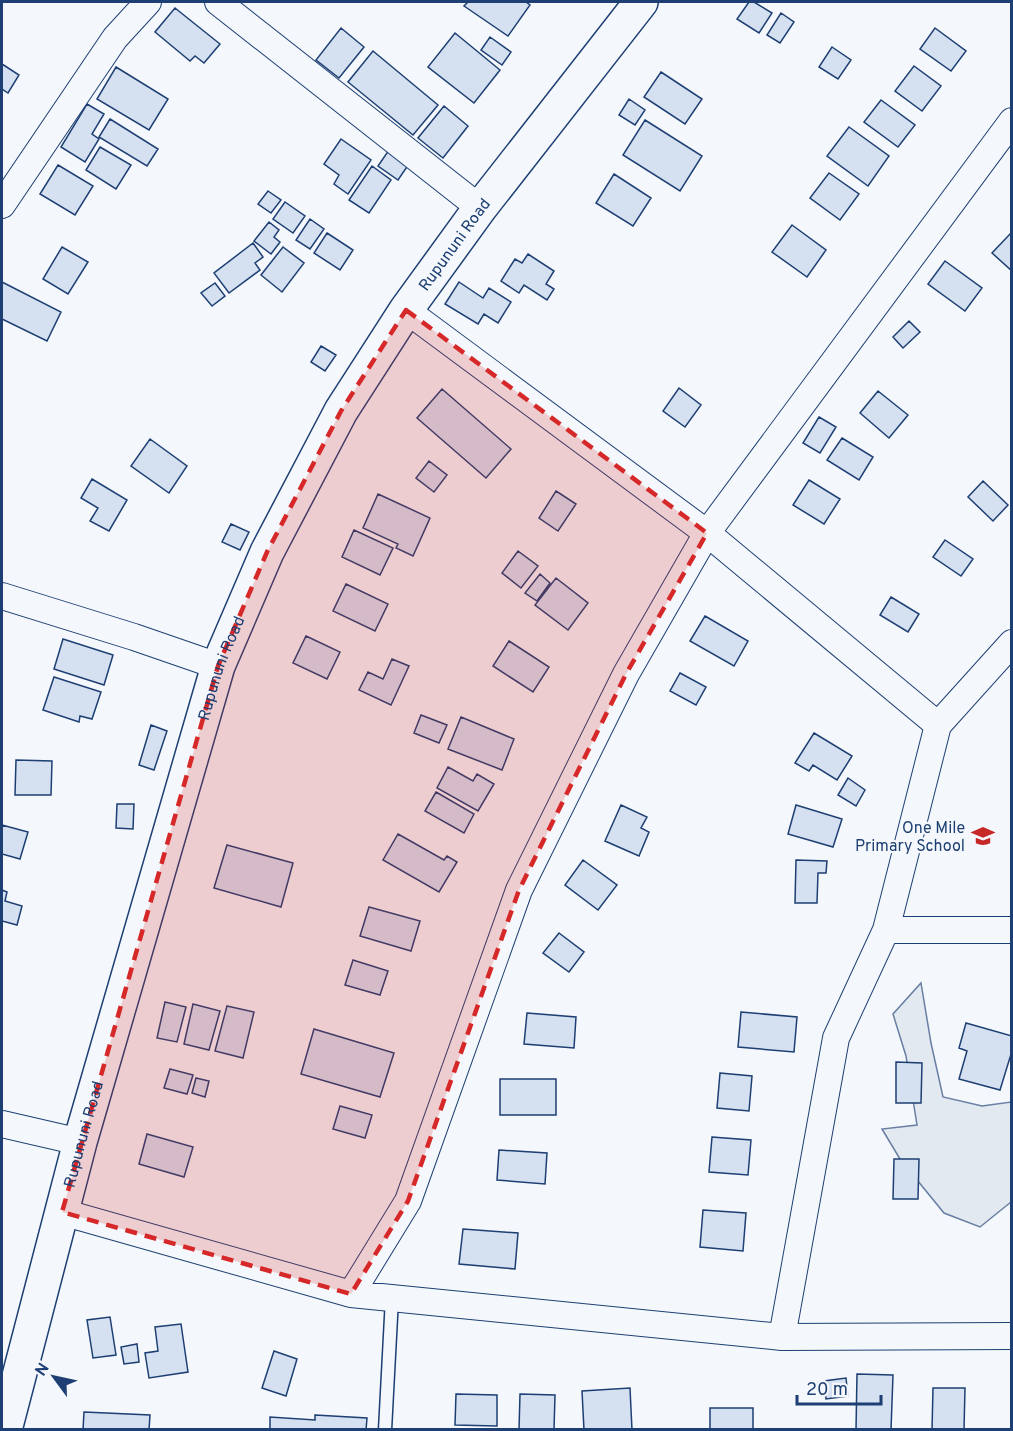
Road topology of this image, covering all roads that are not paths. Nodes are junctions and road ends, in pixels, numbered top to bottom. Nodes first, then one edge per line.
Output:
1 (148, 2) edge
2 (218, 2) edge
3 (641, 2) edge
4 (1011, 121) edge
5 (2, 206) edge
6 (480, 208) junction
7 (406, 310) junction
8 (707, 533) junction
9 (2, 596) edge
10 (1011, 643) edge
11 (218, 666) junction
12 (938, 725) junction
13 (886, 930) junction
14 (1011, 930) edge
15 (2, 1124) edge
16 (80, 1142) junction
17 (62, 1212) junction
18 (351, 1294) junction
19 (392, 1298) junction
20 (1011, 1336) edge
21 (782, 1337) junction
22 (5, 1430) edge
23 (385, 1430) edge

1 - 5 street
2 - 6 street
3 - 6 main road, Rupununi Road
4 - 8 street
6 - 7 main road, Rupununi Road
7 - 8 street
7 - 11 main road, Rupununi Road
8 - 12 street
8 - 18 street
9 - 11 street
10 - 12 street
11 - 16 main road, Rupununi Road
12 - 13 street
13 - 14 street
13 - 21 street
15 - 16 street
16 - 17 main road, Rupununi Road
17 - 18 street
17 - 22 main road, Rupununi Road
18 - 19 street
19 - 21 street
19 - 23 lane
20 - 21 street

